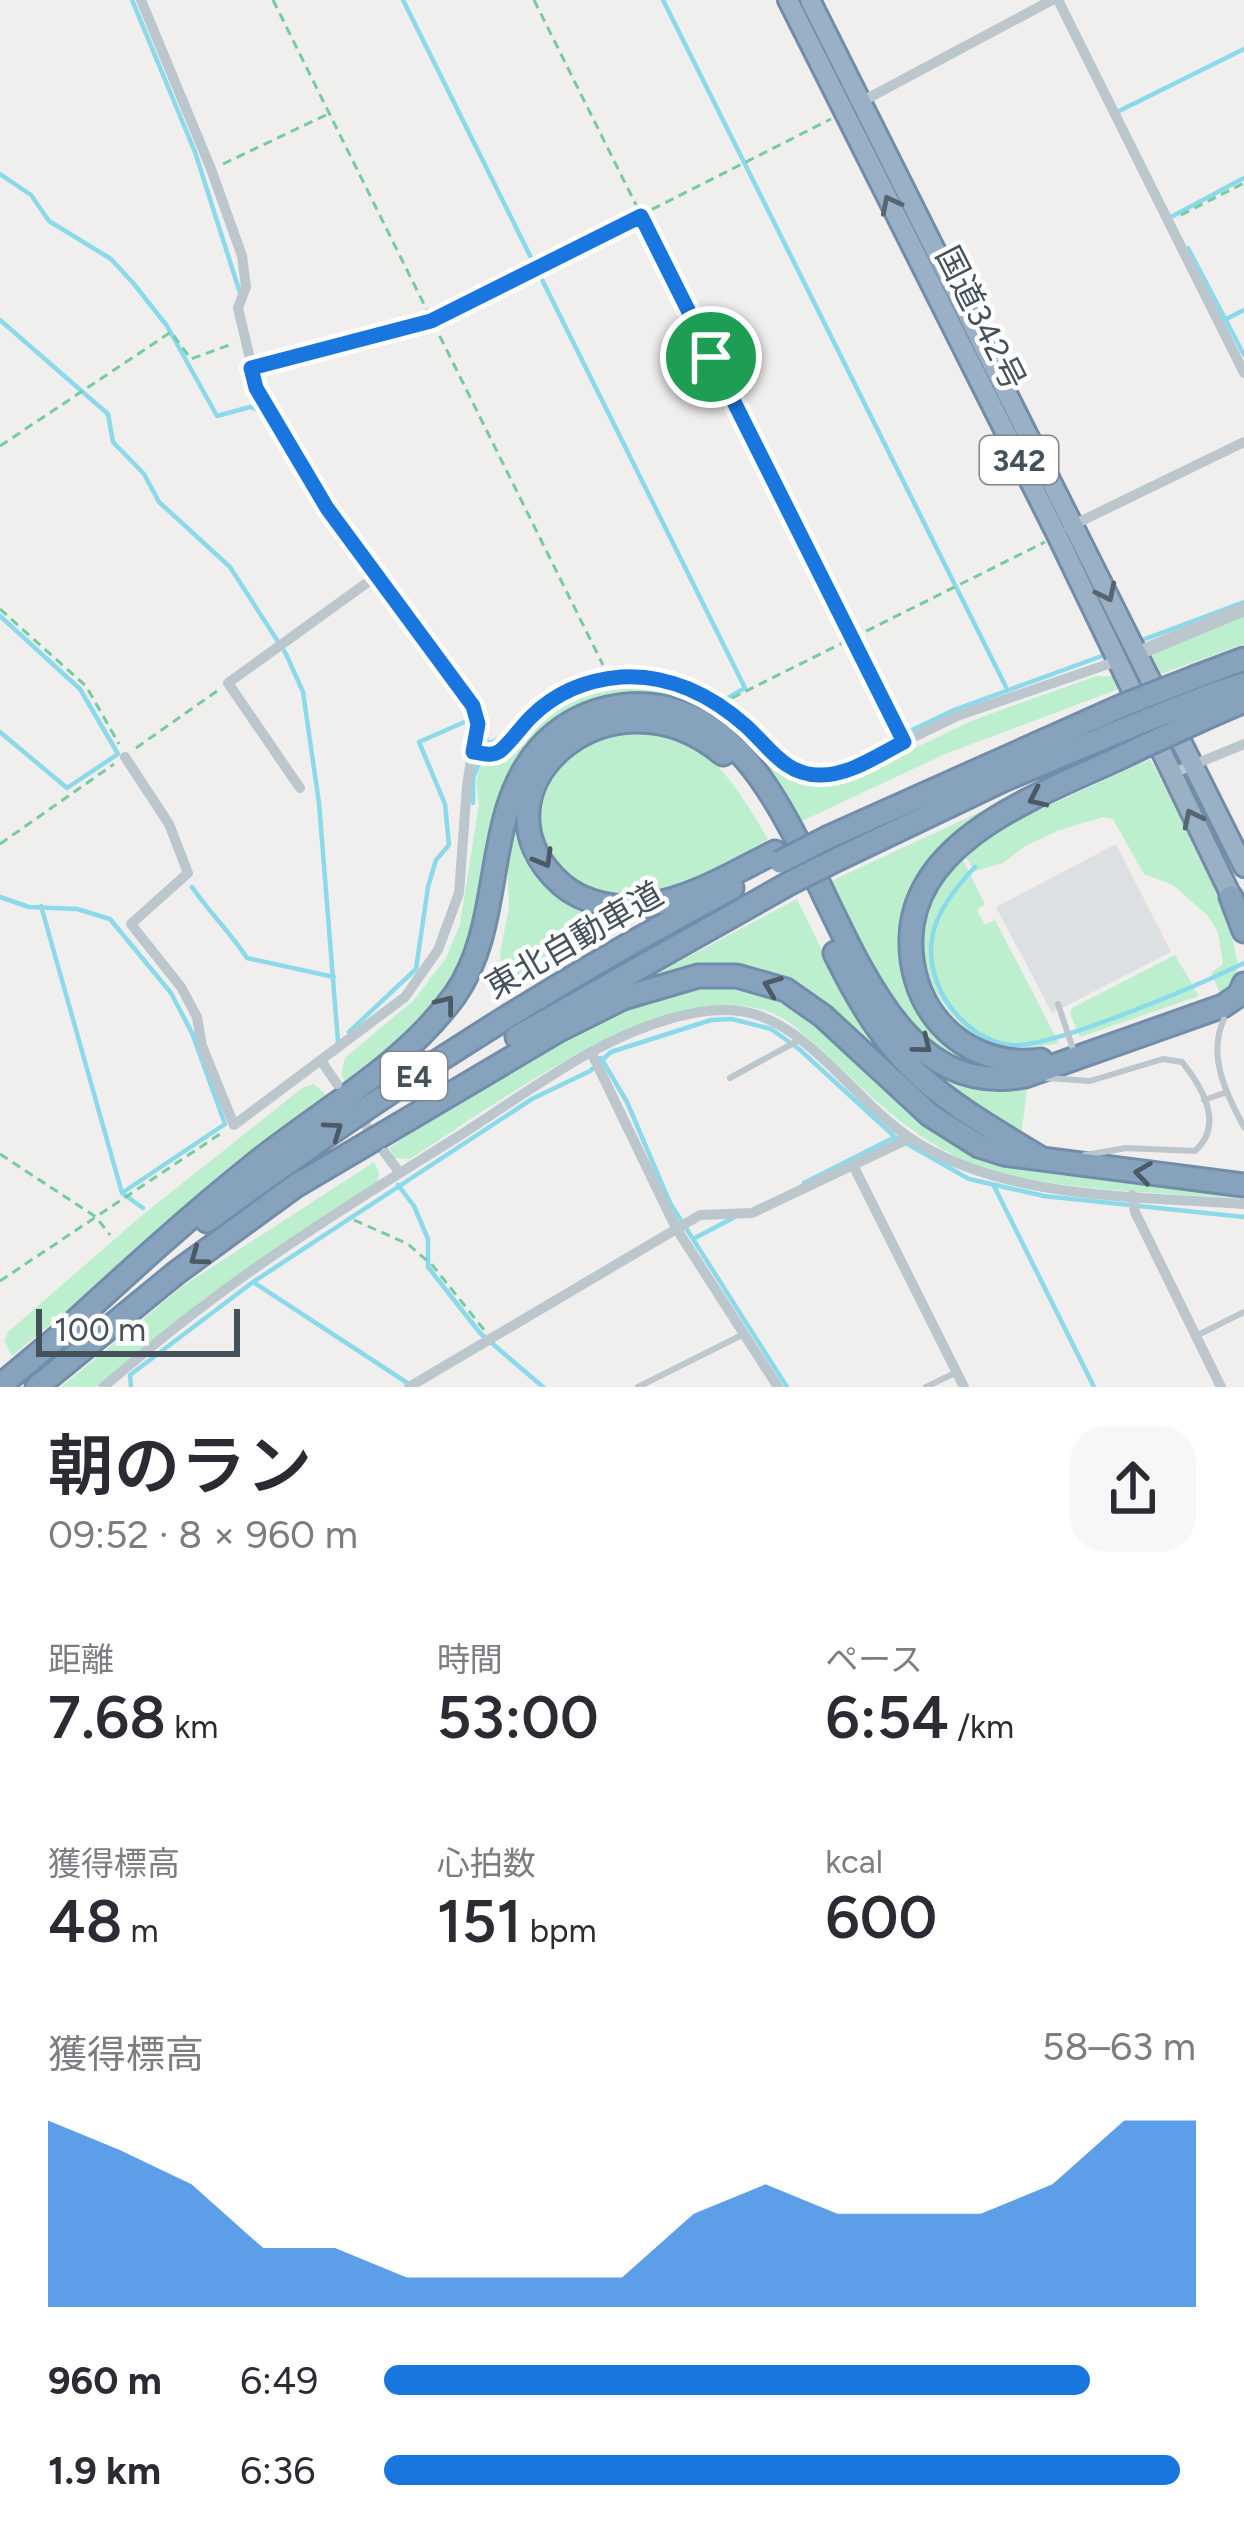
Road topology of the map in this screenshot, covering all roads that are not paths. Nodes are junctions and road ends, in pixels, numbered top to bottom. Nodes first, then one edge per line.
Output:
1 (141, 0) edge
2 (788, 0) edge
3 (810, 0) edge
4 (1055, 0) edge
5 (852, 108) junction
6 (1244, 374) edge
7 (1244, 442) edge
8 (1059, 533) junction
9 (375, 577) junction
10 (1244, 609) edge
11 (1127, 657) junction
12 (1244, 659) edge
13 (1244, 684) edge
14 (1205, 696) junction
15 (1244, 700) edge
16 (1128, 715) junction
17 (1244, 744) edge
18 (473, 752) junction
19 (125, 757) road end
20 (1193, 765) junction
21 (1171, 774) junction
22 (301, 788) dead end
23 (831, 840) junction
24 (782, 866) junction
25 (1244, 867) edge
26 (1231, 897) joint
27 (1244, 927) edge
28 (1244, 984) edge
29 (1058, 1004) dead end
30 (1234, 1016) edge
31 (1182, 1023) junction
32 (799, 1040) junction
33 (591, 1052) junction
34 (1075, 1055) junction
35 (322, 1062) junction
36 (1025, 1076) junction
37 (730, 1078) dead end
38 (337, 1084) dead end
39 (1227, 1092) junction
40 (1204, 1100) junction
41 (1244, 1126) edge
42 (910, 1138) junction
43 (385, 1154) tunnel mouth
44 (1051, 1161) junction
45 (854, 1167) junction
46 (400, 1173) junction
47 (1244, 1186) edge
48 (292, 1188) junction
49 (1132, 1195) junction
50 (1244, 1204) edge
51 (676, 1228) junction
52 (1244, 1312) edge
53 (71, 1325) junction
54 (744, 1334) junction
55 (1196, 1336) junction
56 (957, 1372) junction
57 (0, 1386) edge
58 (37, 1387) edge
59 (103, 1387) edge
60 (409, 1387) edge
61 (638, 1387) edge
62 (778, 1387) edge
63 (926, 1387) edge
64 (964, 1387) edge
65 (1221, 1387) edge

1 - 9 street
2 - 5 highway, 国道342号 / 342
3 - 5 highway, 国道342号 / 342
4 - 5 street
4 - 6 street
5 - 8 highway, 国道342号 / 342
7 - 8 street
8 - 11 highway, 国道342号 / 342
9 - 18 street
9 - 22 street
10 - 11 street
11 - 18 street
11 - 20 highway, 国道342号 / 342
11 - 21 highway, 国道342号 / 342
12 - 14 highway, 東北自動車道 / E4
13 - 14 highway, 東北自動車道 / E4
14 - 15 highway
14 - 16 highway, 東北自動車道 / E4, bridge
14 -> 34 highway, bridge
16 - 23 highway, 東北自動車道 / E4
16 - 23 highway, 東北自動車道 / E4
17 - 20 street
18 - 35 street
19 - 35 street
20 - 21 street
20 - 25 highway, 国道342号 / 342
26 -> 21 highway, 国道342号 / 342
23 - 24 highway, 東北自動車道 / E4, bridge
44 -> 24 highway
24 - 48 highway, 東北自動車道 / E4
53 -> 24 highway, 東北自動車道 / E4
26 - 27 highway
28 - 31 highway
29 - 34 lane
30 - 31 highway
30 - 39 lane
31 - 34 highway
32 - 33 street
32 - 37 lane
32 - 42 street
33 - 46 street
33 - 51 street
34 - 36 highway
35 - 38 street
36 - 40 lane
53 -> 36 highway
39 - 40 lane
39 - 41 lane
40 - 44 lane
42 - 45 street
42 - 49 street
43 - 46 street
47 -> 44 highway
44 -> 48 highway
45 - 51 street
45 - 56 street
46 - 59 street
48 -> 58 highway, 東北自動車道 / E4
49 - 50 street
49 - 55 street
51 - 54 street
51 - 60 street
52 - 55 lane
53 - 57 highway, 東北自動車道 / E4
54 - 61 lane
54 - 62 street
55 - 65 street
56 - 63 lane
56 - 64 street

